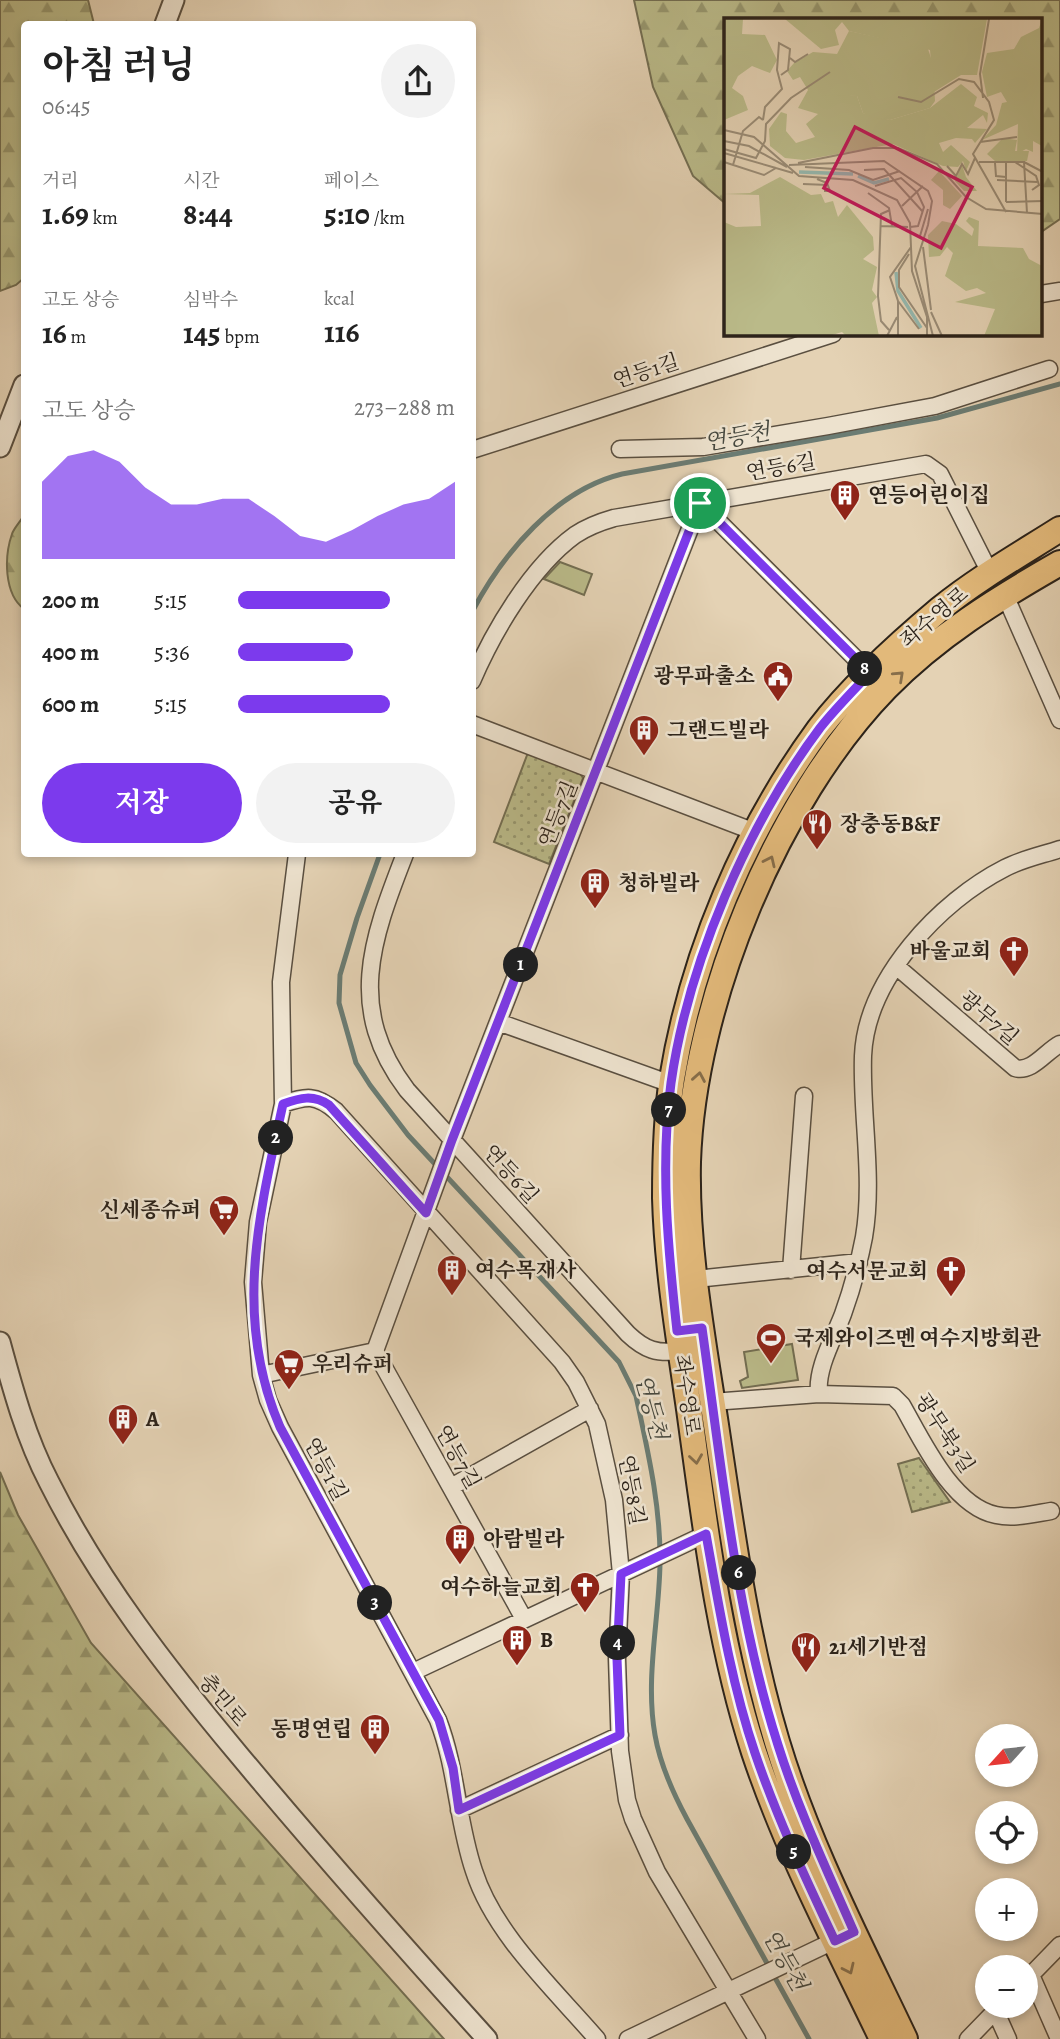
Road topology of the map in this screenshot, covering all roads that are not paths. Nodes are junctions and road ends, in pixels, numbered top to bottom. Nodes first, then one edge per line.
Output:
1 (174, 0) edge
2 (166, 21) edge
3 (1060, 291) edge
4 (1042, 294) edge
5 (827, 336) edge
6 (1049, 369) dead end
7 (21, 393) edge
8 (0, 447) edge
9 (476, 449) edge
10 (620, 449) dead end
11 (700, 503) junction
12 (1060, 530) edge
13 (1060, 563) edge
14 (990, 573) junction
15 (1005, 595) junction
16 (476, 672) edge
17 (870, 673) junction
18 (1060, 720) edge
19 (476, 726) edge
20 (597, 772) junction
21 (755, 832) junction
22 (1060, 849) edge
23 (297, 857) edge
24 (404, 857) edge
25 (896, 966) junction
26 (498, 1022) junction
27 (1060, 1044) edge
28 (671, 1084) junction
29 (804, 1096) dead end
30 (283, 1104) junction
31 (452, 1140) junction
32 (426, 1213) junction
33 (859, 1262) junction
34 (791, 1270) junction
35 (696, 1279) junction
36 (702, 1328) junction
37 (679, 1341) junction
38 (0, 1342) edge
39 (374, 1351) junction
40 (261, 1374) junction
41 (819, 1394) junction
42 (712, 1402) junction
43 (590, 1409) junction
44 (450, 1487) junction
45 (1051, 1511) dead end
46 (701, 1536) junction
47 (621, 1574) junction
48 (524, 1619) junction
49 (412, 1672) junction
50 (620, 1735) junction
51 (459, 1810) junction
52 (845, 1936) junction
53 (1060, 1945) edge
54 (1038, 1967) edge
55 (728, 1991) junction
56 (1038, 1997) edge
57 (988, 2018) edge
58 (1001, 2018) edge
59 (486, 2039) edge
60 (597, 2039) edge
61 (628, 2039) edge
62 (757, 2039) edge
63 (882, 2039) edge
64 (905, 2039) edge
65 (968, 2039) edge
66 (1008, 2039) edge
67 (1059, 2039) edge

1 - 2 street
3 - 4 street
5 - 9 street, 연등1길
6 - 10 street, 연등6길
7 - 8 street
11 - 14 street, 연등6길
11 - 16 street, 연등6길
11 - 17 street
11 - 20 street, 연등7길
12 - 14 main road, 좌수영로
13 - 15 main road, 좌수영로
14 - 17 main road, 좌수영로
15 - 18 street
35 -> 15 main road, 좌수영로
17 - 21 main road, 좌수영로
19 - 20 street
20 - 21 street
20 - 26 street, 연등7길
21 - 28 main road, 좌수영로
22 - 25 street
23 - 30 street, 연등1길
24 - 31 street, 연등6길
25 - 27 street, 광무7길
25 - 33 street
26 - 28 street
26 - 31 street, 연등7길
28 - 37 main road, 좌수영로
29 - 34 street
30 - 32 street, 연등8길
30 - 40 street, 연등1길
31 - 32 street, 연등7길
31 - 37 street, 연등6길
32 - 39 street
32 - 43 street, 연등8길
33 - 34 street
33 - 41 street
34 - 35 street
35 - 36 main road, 좌수영로
36 - 37 main road
36 - 42 main road, 좌수영로
37 -> 46 main road, 좌수영로
38 - 59 street, 충민로
39 - 40 street
39 - 44 street, 연등7길
40 - 49 street, 연등1길
41 - 42 street, 광무북3길
41 - 45 street, 광무북3길
42 - 52 main road, 좌수영로
43 - 44 street
43 - 47 street, 연등8길
44 - 48 street, 연등7길
46 - 47 street
46 - 52 main road, 좌수영로
47 - 48 street
47 - 50 street, 연등8길
48 - 49 street
49 - 51 street, 연등1길
50 - 51 street
50 - 55 street, 연등8길
51 - 60 street, 연등1길
52 - 55 street
52 -> 63 main road, 좌수영로
52 - 64 main road, 좌수영로
53 - 54 street
55 - 61 street
55 - 62 street, 연등8길
56 - 67 street
57 - 65 street
58 - 66 street

